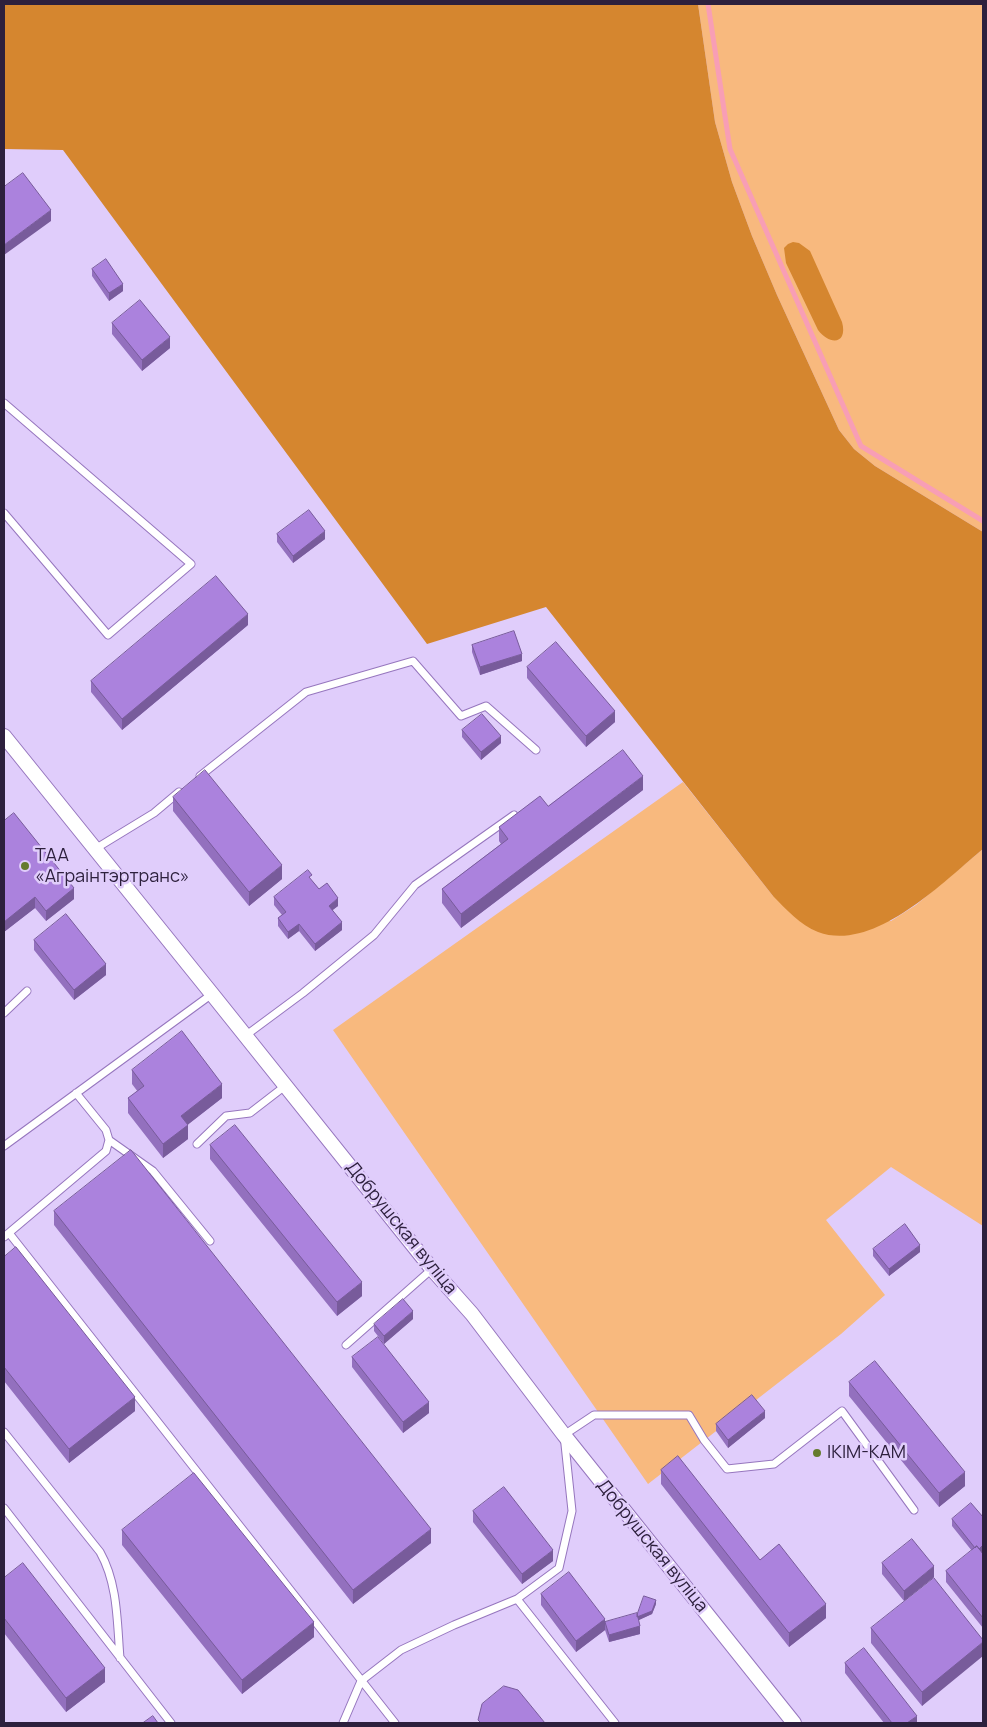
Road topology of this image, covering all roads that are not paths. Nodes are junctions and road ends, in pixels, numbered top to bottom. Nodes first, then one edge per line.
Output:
1 (4, 403) edge
2 (4, 513) edge
3 (4, 736) edge
4 (536, 750) dead end
5 (192, 782) edge
6 (184, 788) edge
7 (514, 815) edge
8 (95, 849) junction
9 (27, 991) dead end
10 (212, 994) junction
11 (4, 1013) edge
12 (245, 1036) junction
13 (285, 1086) junction
14 (76, 1093) junction
15 (110, 1140) junction
16 (197, 1144) dead end
17 (4, 1146) edge
18 (6, 1235) edge
19 (210, 1241) dead end
20 (432, 1269) junction
21 (346, 1345) dead end
22 (4, 1432) edge
23 (564, 1435) junction
24 (4, 1508) edge
25 (914, 1510) dead end
26 (517, 1599) junction
27 (120, 1658) junction
28 (361, 1682) junction
29 (171, 1723) edge
30 (342, 1723) edge
31 (395, 1723) edge
32 (615, 1723) edge
33 (794, 1723) edge

1 - 2 lane
3 - 8 street, Добрушская вуліца
4 - 5 lane
6 - 8 lane
7 - 12 lane
8 - 10 street, Добрушская вуліца
9 - 11 lane
10 - 12 street, Добрушская вуліца
10 - 14 lane
12 - 13 street, Добрушская вуліца
13 - 16 lane
13 - 20 street, Добрушская вуліца
14 - 15 lane
14 - 17 lane
15 - 18 lane
15 - 19 lane
18 - 28 lane
20 - 21 lane
20 - 23 street, Добрушская вуліца
22 - 27 lane
23 - 25 lane
23 - 26 lane
23 - 33 street, Добрушская вуліца
24 - 27 lane
26 - 28 lane
26 - 32 lane
27 - 29 lane
28 - 30 lane
28 - 31 lane

